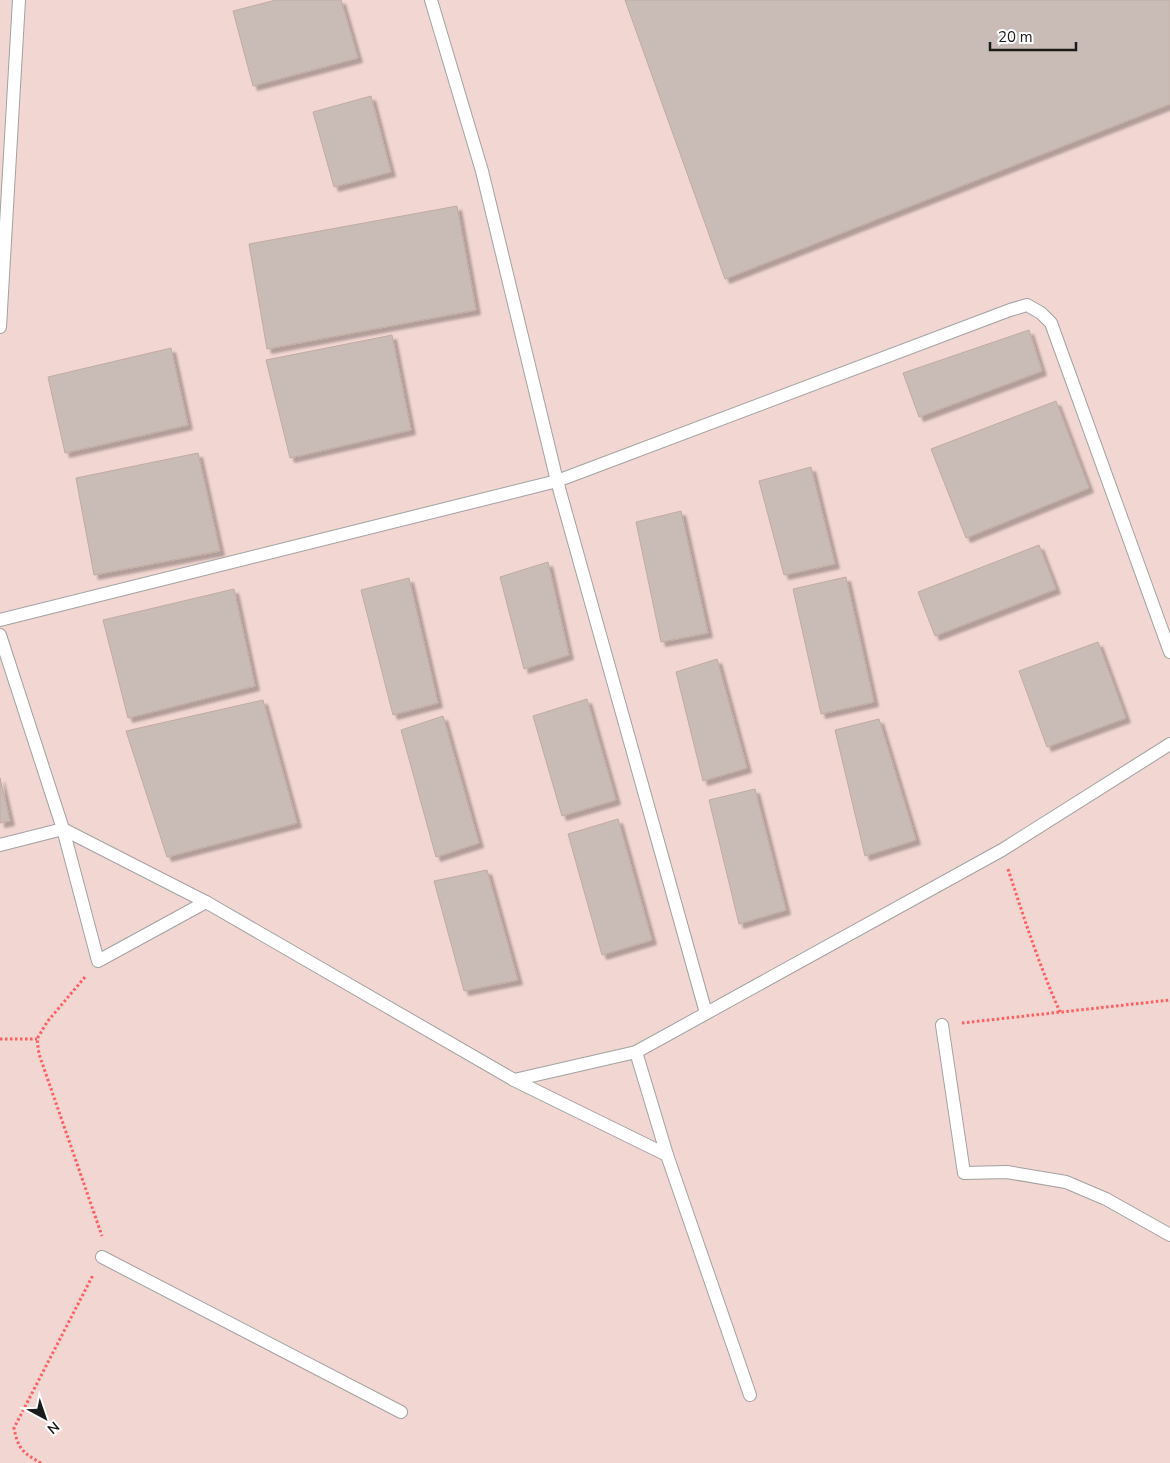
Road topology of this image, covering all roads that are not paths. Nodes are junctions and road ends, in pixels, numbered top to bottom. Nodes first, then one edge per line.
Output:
1 (19, 0) edge
2 (431, 0) edge
3 (0, 327) edge
4 (557, 482) junction
5 (0, 620) edge
6 (0, 635) edge
7 (1170, 652) edge
8 (1170, 744) edge
9 (63, 829) junction
10 (0, 845) edge
11 (206, 902) junction
12 (706, 1013) junction
13 (942, 1025) road end
14 (636, 1052) junction
15 (514, 1080) junction
16 (667, 1156) junction
17 (1170, 1235) edge
18 (102, 1257) road end
19 (750, 1395) dead end
20 (401, 1412) dead end

1 - 3 lane
2 - 4 lane
4 - 5 lane
4 - 7 lane
4 - 12 lane
6 - 9 lane
8 - 12 lane
9 - 10 lane
9 - 11 lane
9 - 11 lane
11 - 15 lane
12 - 14 lane
13 - 17 lane
14 - 15 lane
14 - 16 lane
15 - 16 lane
16 - 19 lane
18 - 20 lane

